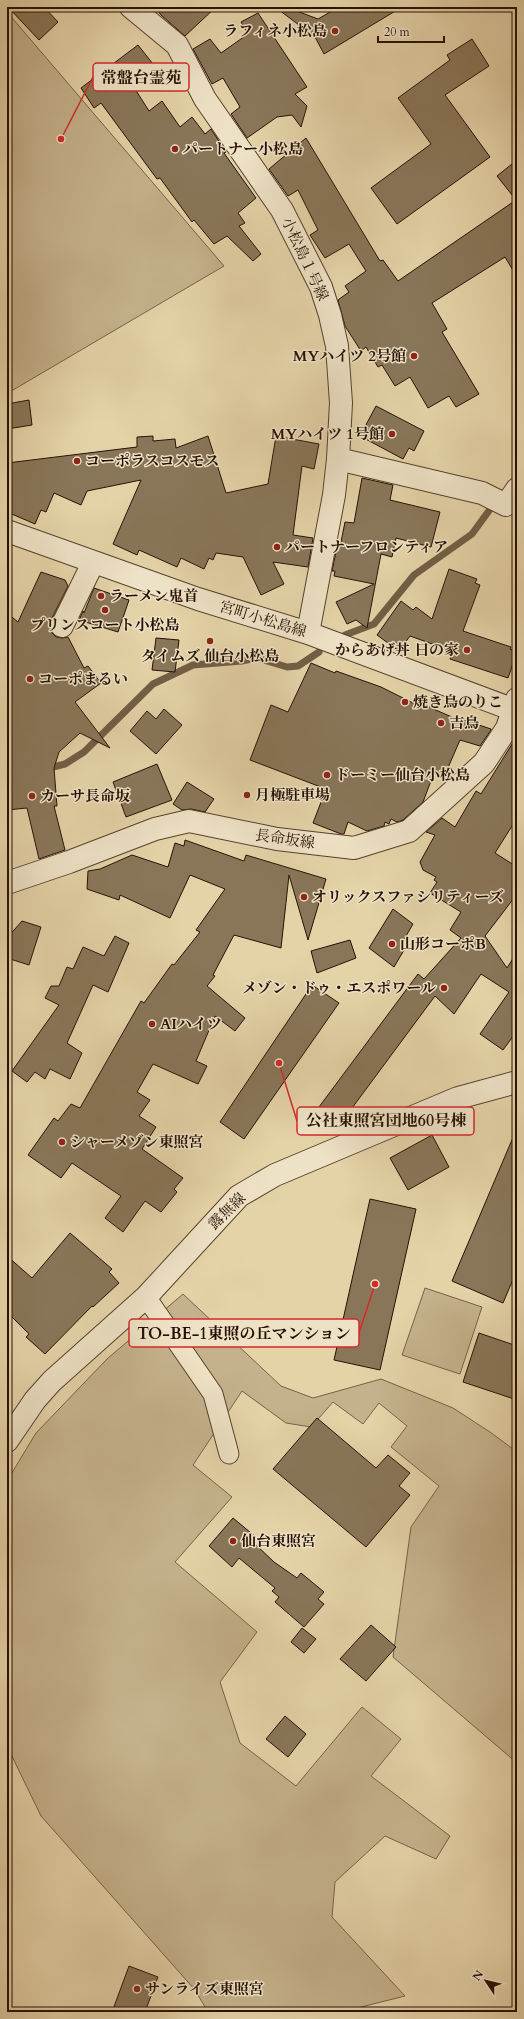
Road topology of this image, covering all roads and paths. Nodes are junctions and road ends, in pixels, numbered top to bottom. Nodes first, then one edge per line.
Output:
1 (131, 7) edge
2 (338, 459) junction
3 (513, 503) edge
4 (7, 531) edge
5 (93, 563) junction
6 (62, 626) dead end
7 (308, 633) junction
8 (516, 706) edge
9 (7, 882) edge
10 (517, 1082) edge
11 (146, 1297) junction
12 (7, 1441) edge
13 (228, 1454) dead end

1 - 2 street, 小松島１号線
2 - 3 street
2 - 7 street, 小松島１号線
4 - 5 street, 宮町小松島線
5 - 6 street
5 - 7 street, 宮町小松島線
7 - 8 street, 宮町小松島線
8 - 9 street, 長命坂線
10 - 11 street, 露無線
11 - 12 street, 露無線
11 - 13 street

